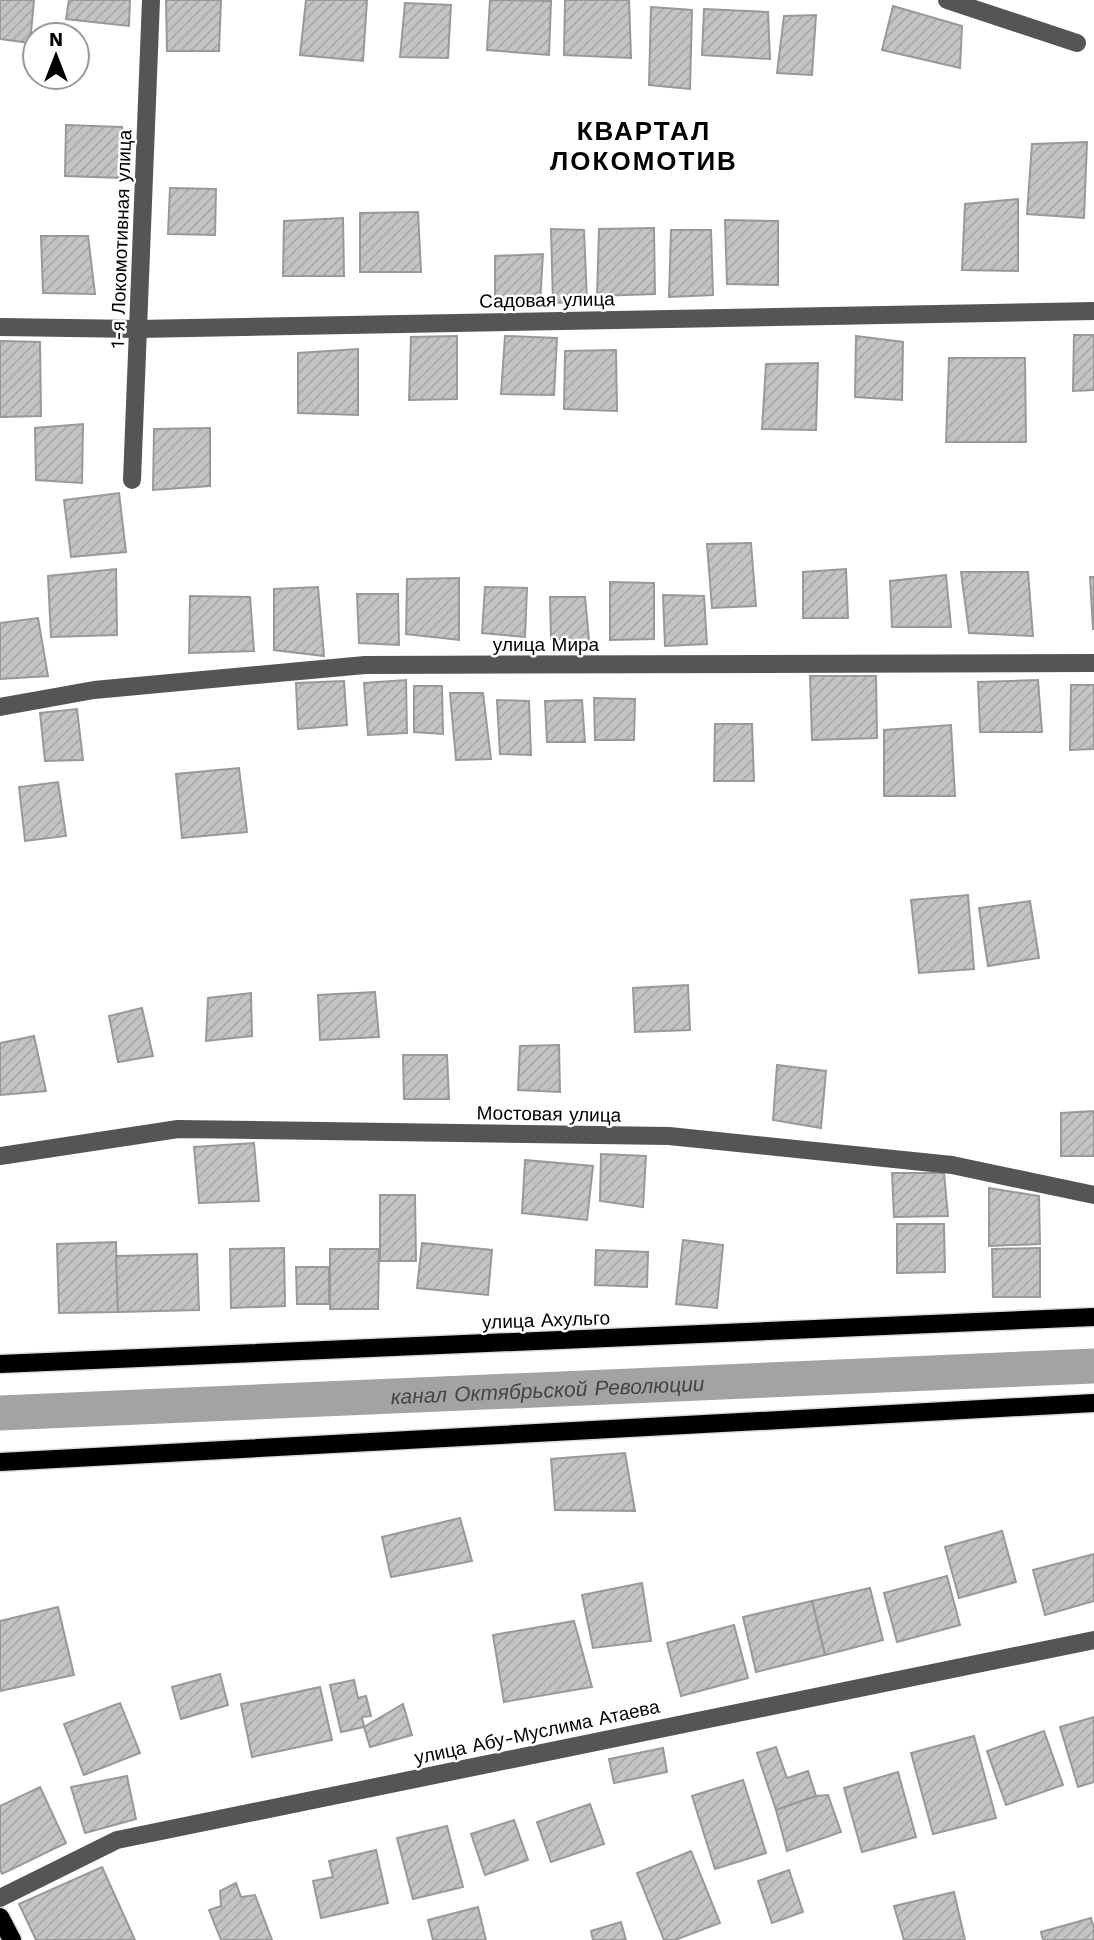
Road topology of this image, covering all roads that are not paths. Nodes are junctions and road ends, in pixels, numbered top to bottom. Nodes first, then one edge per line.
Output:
1 (151, 0) edge
2 (947, 0) edge
3 (1077, 43) dead end
4 (1094, 311) edge
5 (0, 327) edge
6 (138, 329) junction
7 (132, 480) dead end
8 (1094, 663) edge
9 (0, 707) edge
10 (0, 1156) edge
11 (1094, 1195) edge
12 (1094, 1317) edge
13 (0, 1364) edge
14 (1094, 1403) edge
15 (0, 1462) edge
16 (1094, 1640) edge
17 (0, 1898) edge
18 (0, 1917) edge
19 (12, 1940) edge

1 - 6 street, 1-я Локомотивная улица
2 - 3 street
4 - 6 street, Садовая улица
5 - 6 street, Садовая улица
6 - 7 street, 1-я Локомотивная улица
8 - 9 street, улица Мира
10 - 11 street, Мостовая улица
12 - 13 main road, улица Ахульго
14 - 15 main road
16 - 17 street, улица Абу-Муслима Атаева
18 - 19 main road

